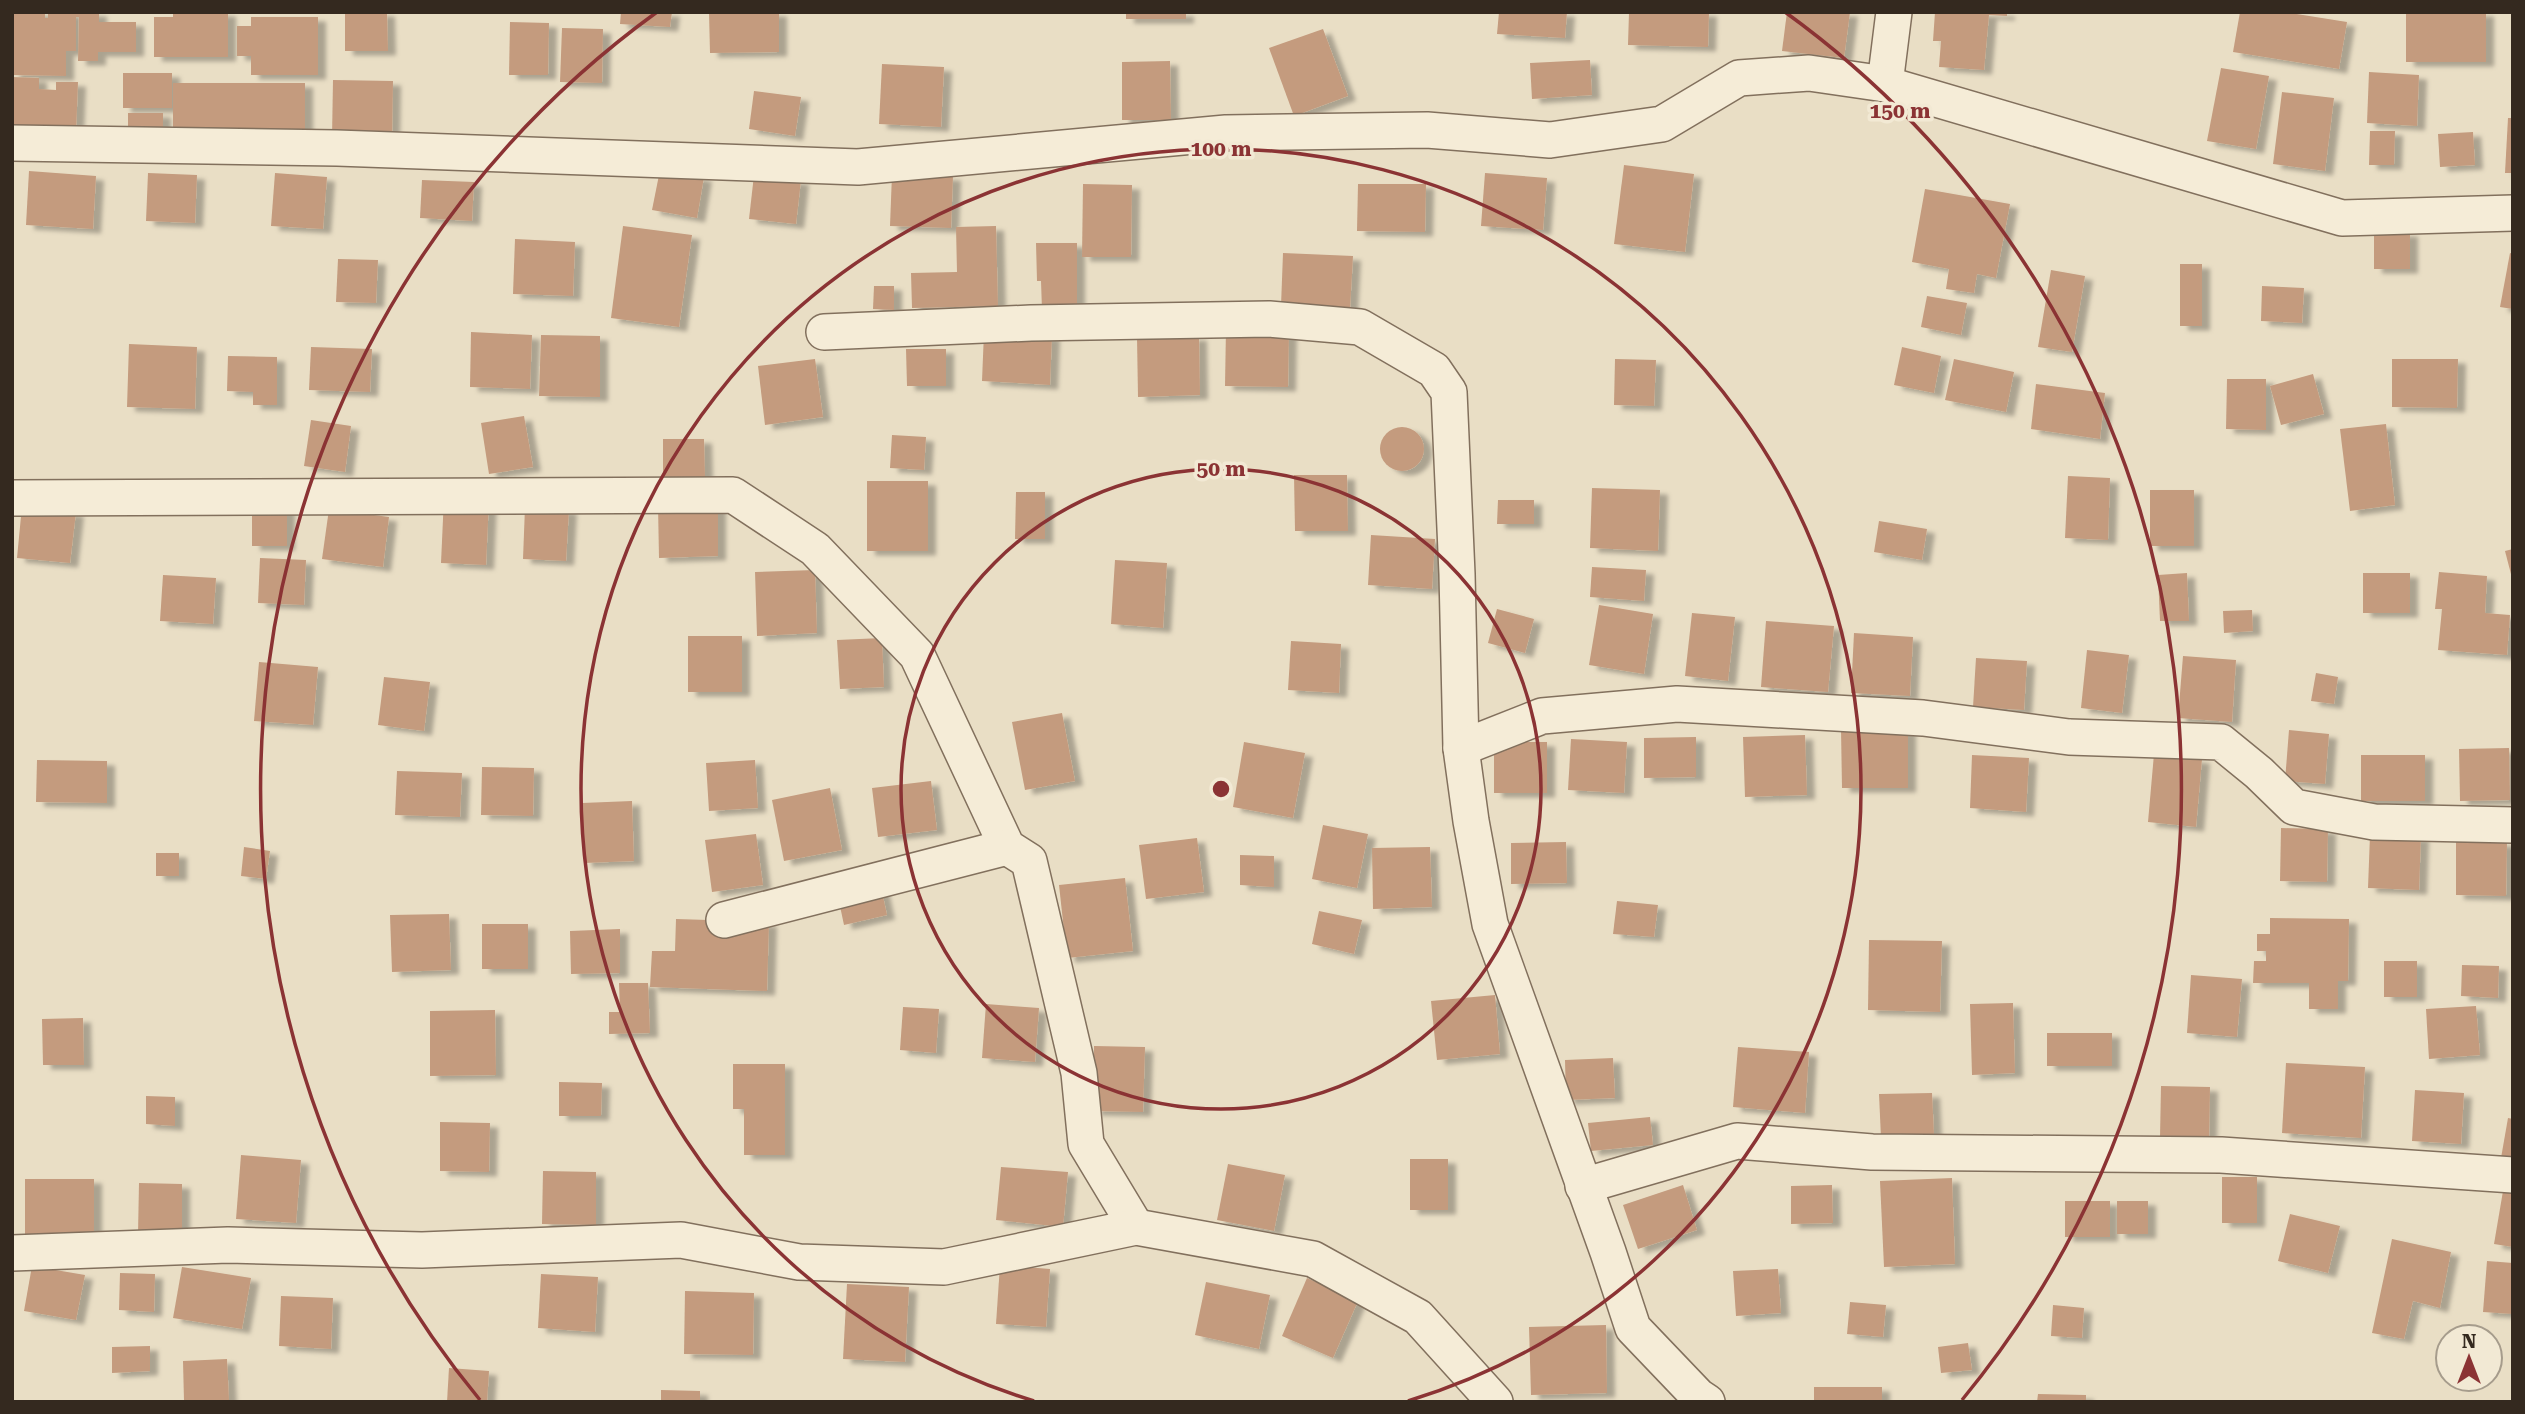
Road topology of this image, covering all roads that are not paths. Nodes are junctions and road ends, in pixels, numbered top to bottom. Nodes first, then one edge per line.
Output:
1 (1894, 12) edge
2 (1885, 84) junction
3 (12, 143) edge
4 (2513, 213) edge
5 (824, 332) dead end
6 (12, 498) edge
7 (1461, 748) junction
8 (2513, 825) edge
9 (1007, 846) junction
10 (724, 920) dead end
11 (2513, 1175) edge
12 (1583, 1186) junction
13 (1136, 1227) junction
14 (12, 1253) edge
15 (1495, 1402) edge
16 (1707, 1402) edge

1 - 2 street
2 - 3 street
2 - 4 street
5 - 7 street
6 - 9 street
7 - 8 street
7 - 12 street
9 - 10 street
9 - 13 street
11 - 12 street
12 - 16 street
13 - 14 street
13 - 15 street

